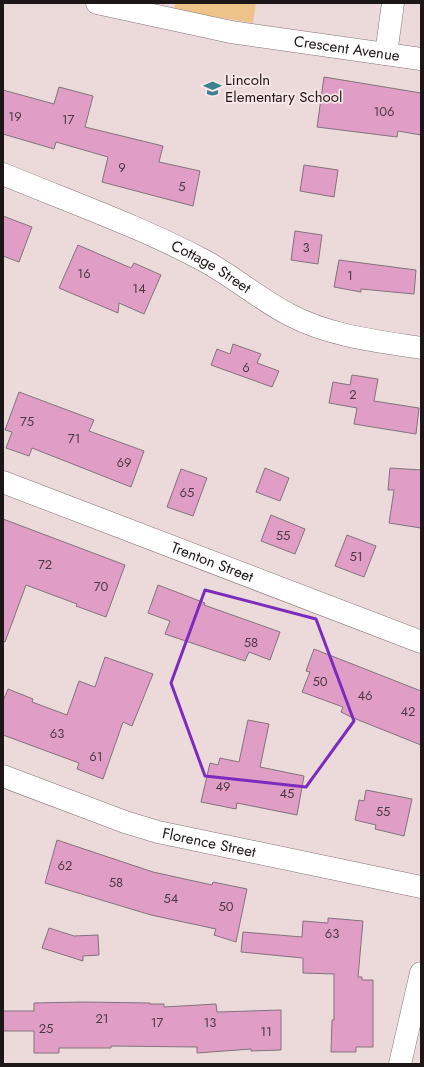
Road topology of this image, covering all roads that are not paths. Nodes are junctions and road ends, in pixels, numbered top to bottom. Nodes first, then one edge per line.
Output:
1 (98, 3) edge
2 (393, 3) edge
3 (386, 54) junction
4 (421, 59) edge
5 (3, 174) edge
6 (421, 348) edge
7 (3, 482) edge
8 (421, 642) edge
9 (3, 776) edge
10 (421, 888) edge
11 (421, 973) edge
12 (400, 1064) edge

1 - 3 street, Crescent Avenue
2 - 3 street
3 - 4 street, Crescent Avenue
5 - 6 street, Cottage Street
7 - 8 street, Trenton Street
9 - 10 street, Florence Street
11 - 12 street

